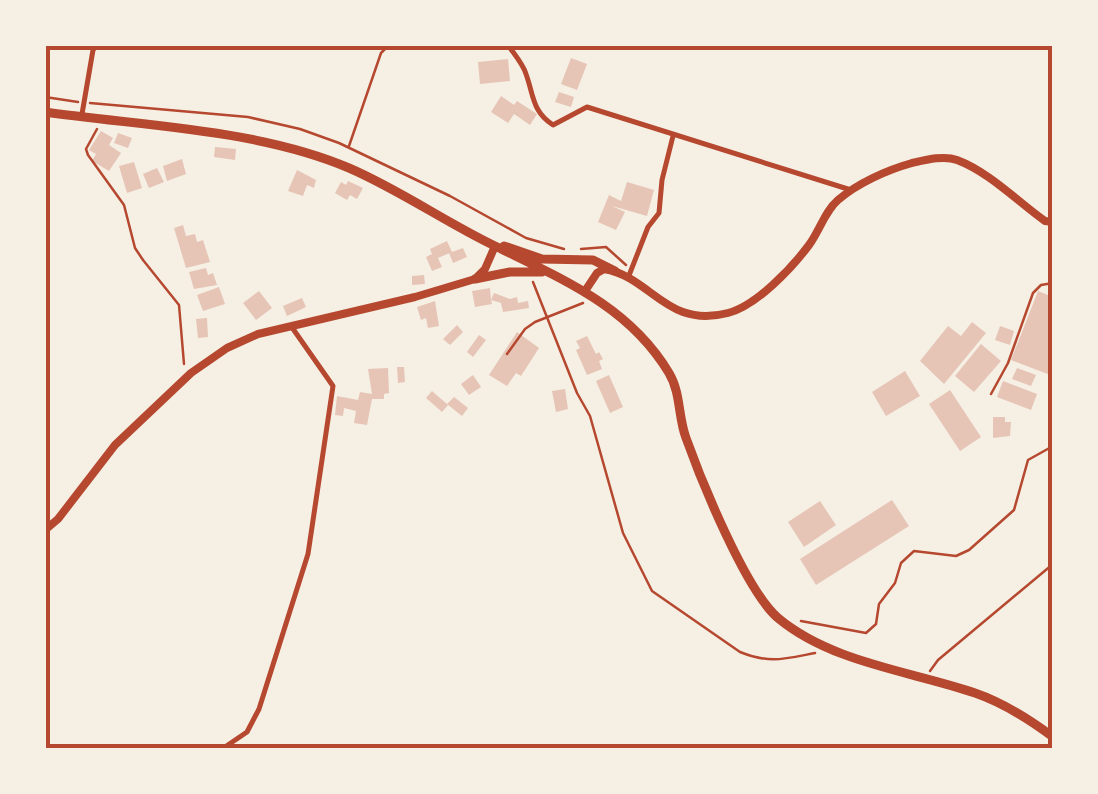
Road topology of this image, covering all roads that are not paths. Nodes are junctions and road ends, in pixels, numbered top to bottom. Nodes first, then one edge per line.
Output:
1 (508, 45) edge
2 (92, 47) edge
3 (45, 112) edge
4 (82, 118) junction
5 (673, 136) junction
6 (852, 191) junction
7 (1053, 222) edge
8 (482, 240) junction
9 (494, 246) junction
10 (615, 271) junction
11 (550, 272) junction
12 (628, 278) junction
13 (476, 279) junction
14 (588, 292) junction
15 (291, 326) junction
16 (45, 530) edge
17 (1053, 738) edge
18 (222, 749) edge

1 - 5 street
2 - 4 street
3 - 4 main road
4 - 8 main road
5 - 6 street
5 - 12 street
6 - 7 street
6 - 12 street
8 - 9 main road
8 - 10 main road
9 - 11 main road
9 - 13 street
10 - 12 street
10 - 14 street
11 - 13 main road
11 - 14 main road
13 - 15 street
14 - 17 main road
15 - 16 street
15 - 18 street

